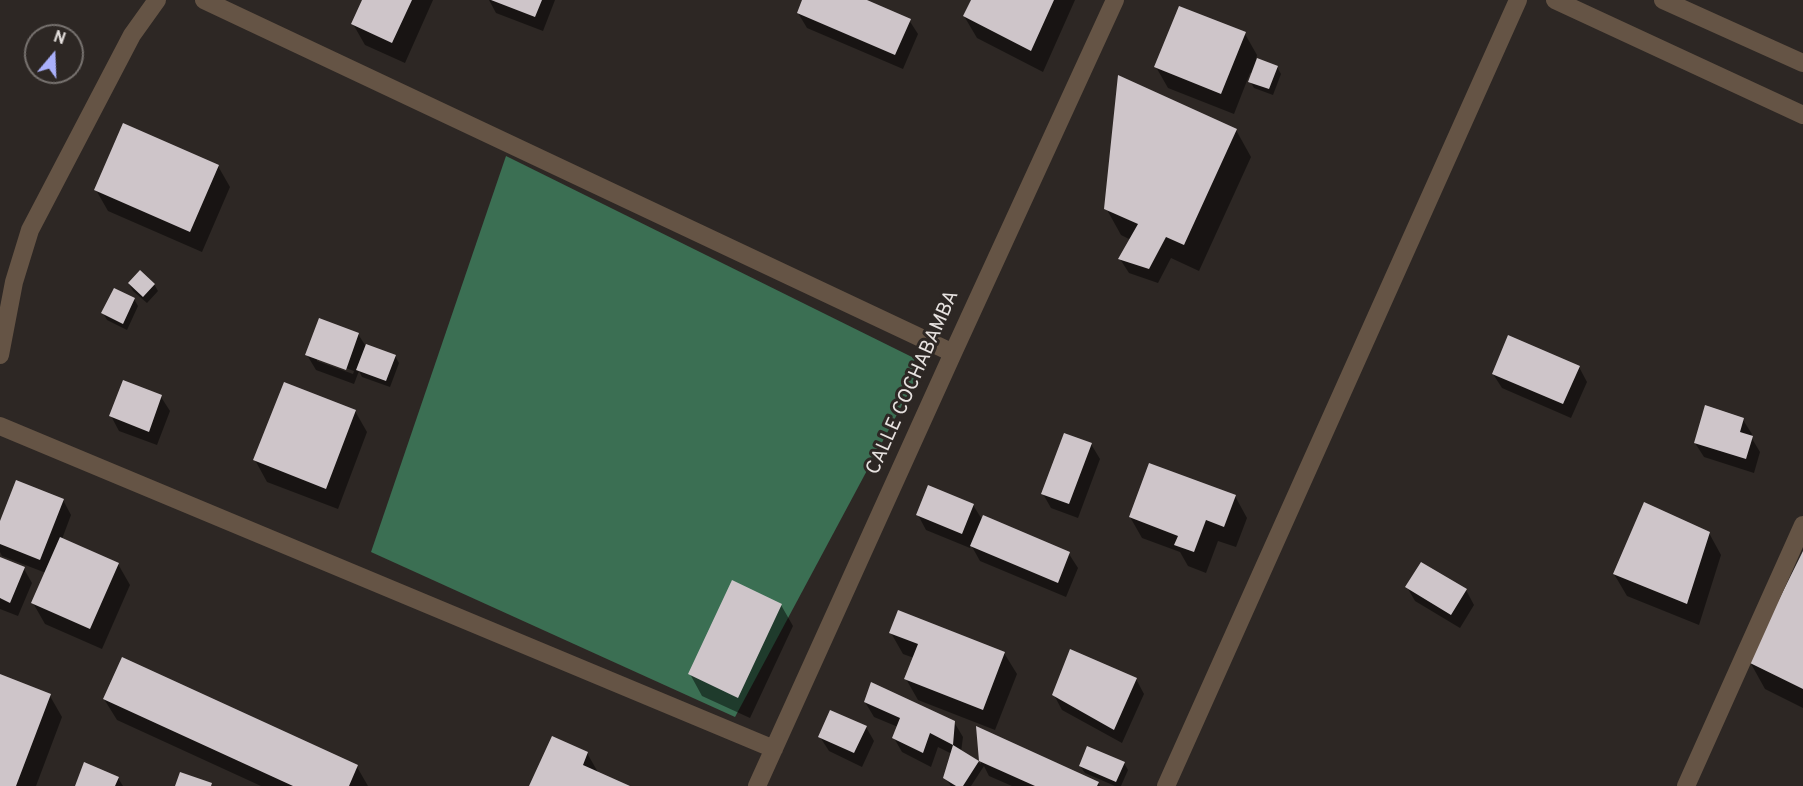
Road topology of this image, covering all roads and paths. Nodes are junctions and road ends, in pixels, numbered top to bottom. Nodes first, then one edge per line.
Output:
1 (158, 0) edge
2 (204, 0) edge
3 (1115, 0) edge
4 (1518, 0) edge
5 (1555, 0) edge
6 (1663, 0) edge
7 (1803, 63) edge
8 (1803, 115) edge
9 (953, 352) junction
10 (0, 355) edge
11 (0, 426) edge
12 (1803, 525) edge
13 (774, 749) junction
14 (757, 786) edge
15 (1166, 786) edge
16 (1686, 786) edge

1 - 10 street
2 - 9 street
3 - 9 street, CALLE COCHABAMBA
4 - 15 street
5 - 8 street
6 - 7 street
9 - 13 street, CALLE COCHABAMBA
11 - 13 street
12 - 16 street
13 - 14 street, CALLE COCHABAMBA

